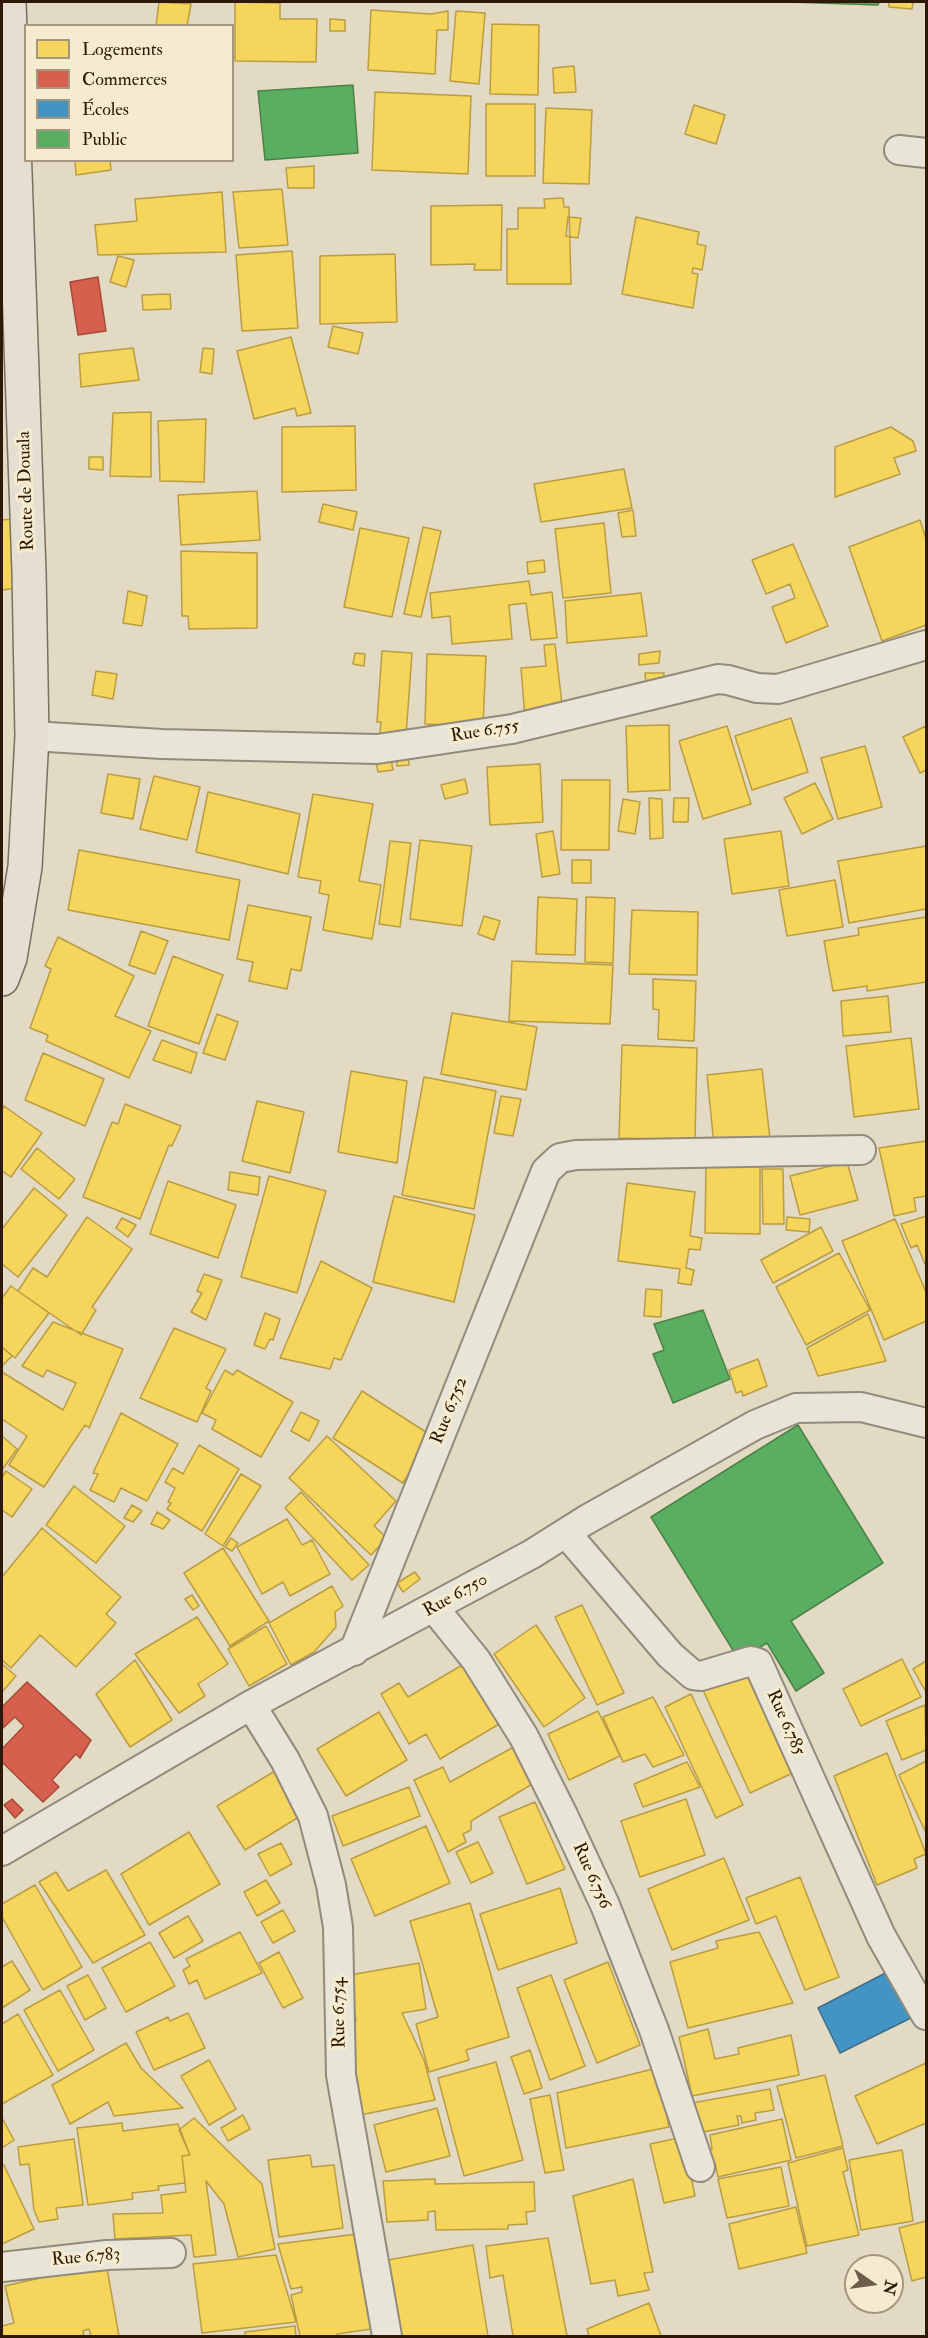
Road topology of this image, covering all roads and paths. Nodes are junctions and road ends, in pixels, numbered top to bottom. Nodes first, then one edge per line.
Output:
1 (9, 2) edge
2 (899, 150) dead end
3 (927, 153) edge
4 (927, 645) edge
5 (32, 735) junction
6 (2, 979) edge
7 (861, 1150) dead end
8 (927, 1423) edge
9 (566, 1533) junction
10 (434, 1608) junction
11 (354, 1651) junction
12 (251, 1705) junction
13 (2, 1851) edge
14 (927, 2014) edge
15 (700, 2167) dead end
16 (171, 2253) dead end
17 (2, 2267) edge
18 (387, 2337) edge

1 - 5 highway, Route de Douala
2 - 3 street
4 - 5 street, Rue 6.755
5 - 6 highway, Route de Douala
7 - 11 street, Rue 6.752
8 - 9 street, Rue 6.750
9 - 10 street, Rue 6.750
9 - 14 street, Rue 6.785
10 - 11 street, Rue 6.750
10 - 15 street, Rue 6.756
11 - 12 street, Rue 6.750
12 - 13 street, Rue 6.750
12 - 18 street, Rue 6.754
16 - 17 street, Rue 6.783

